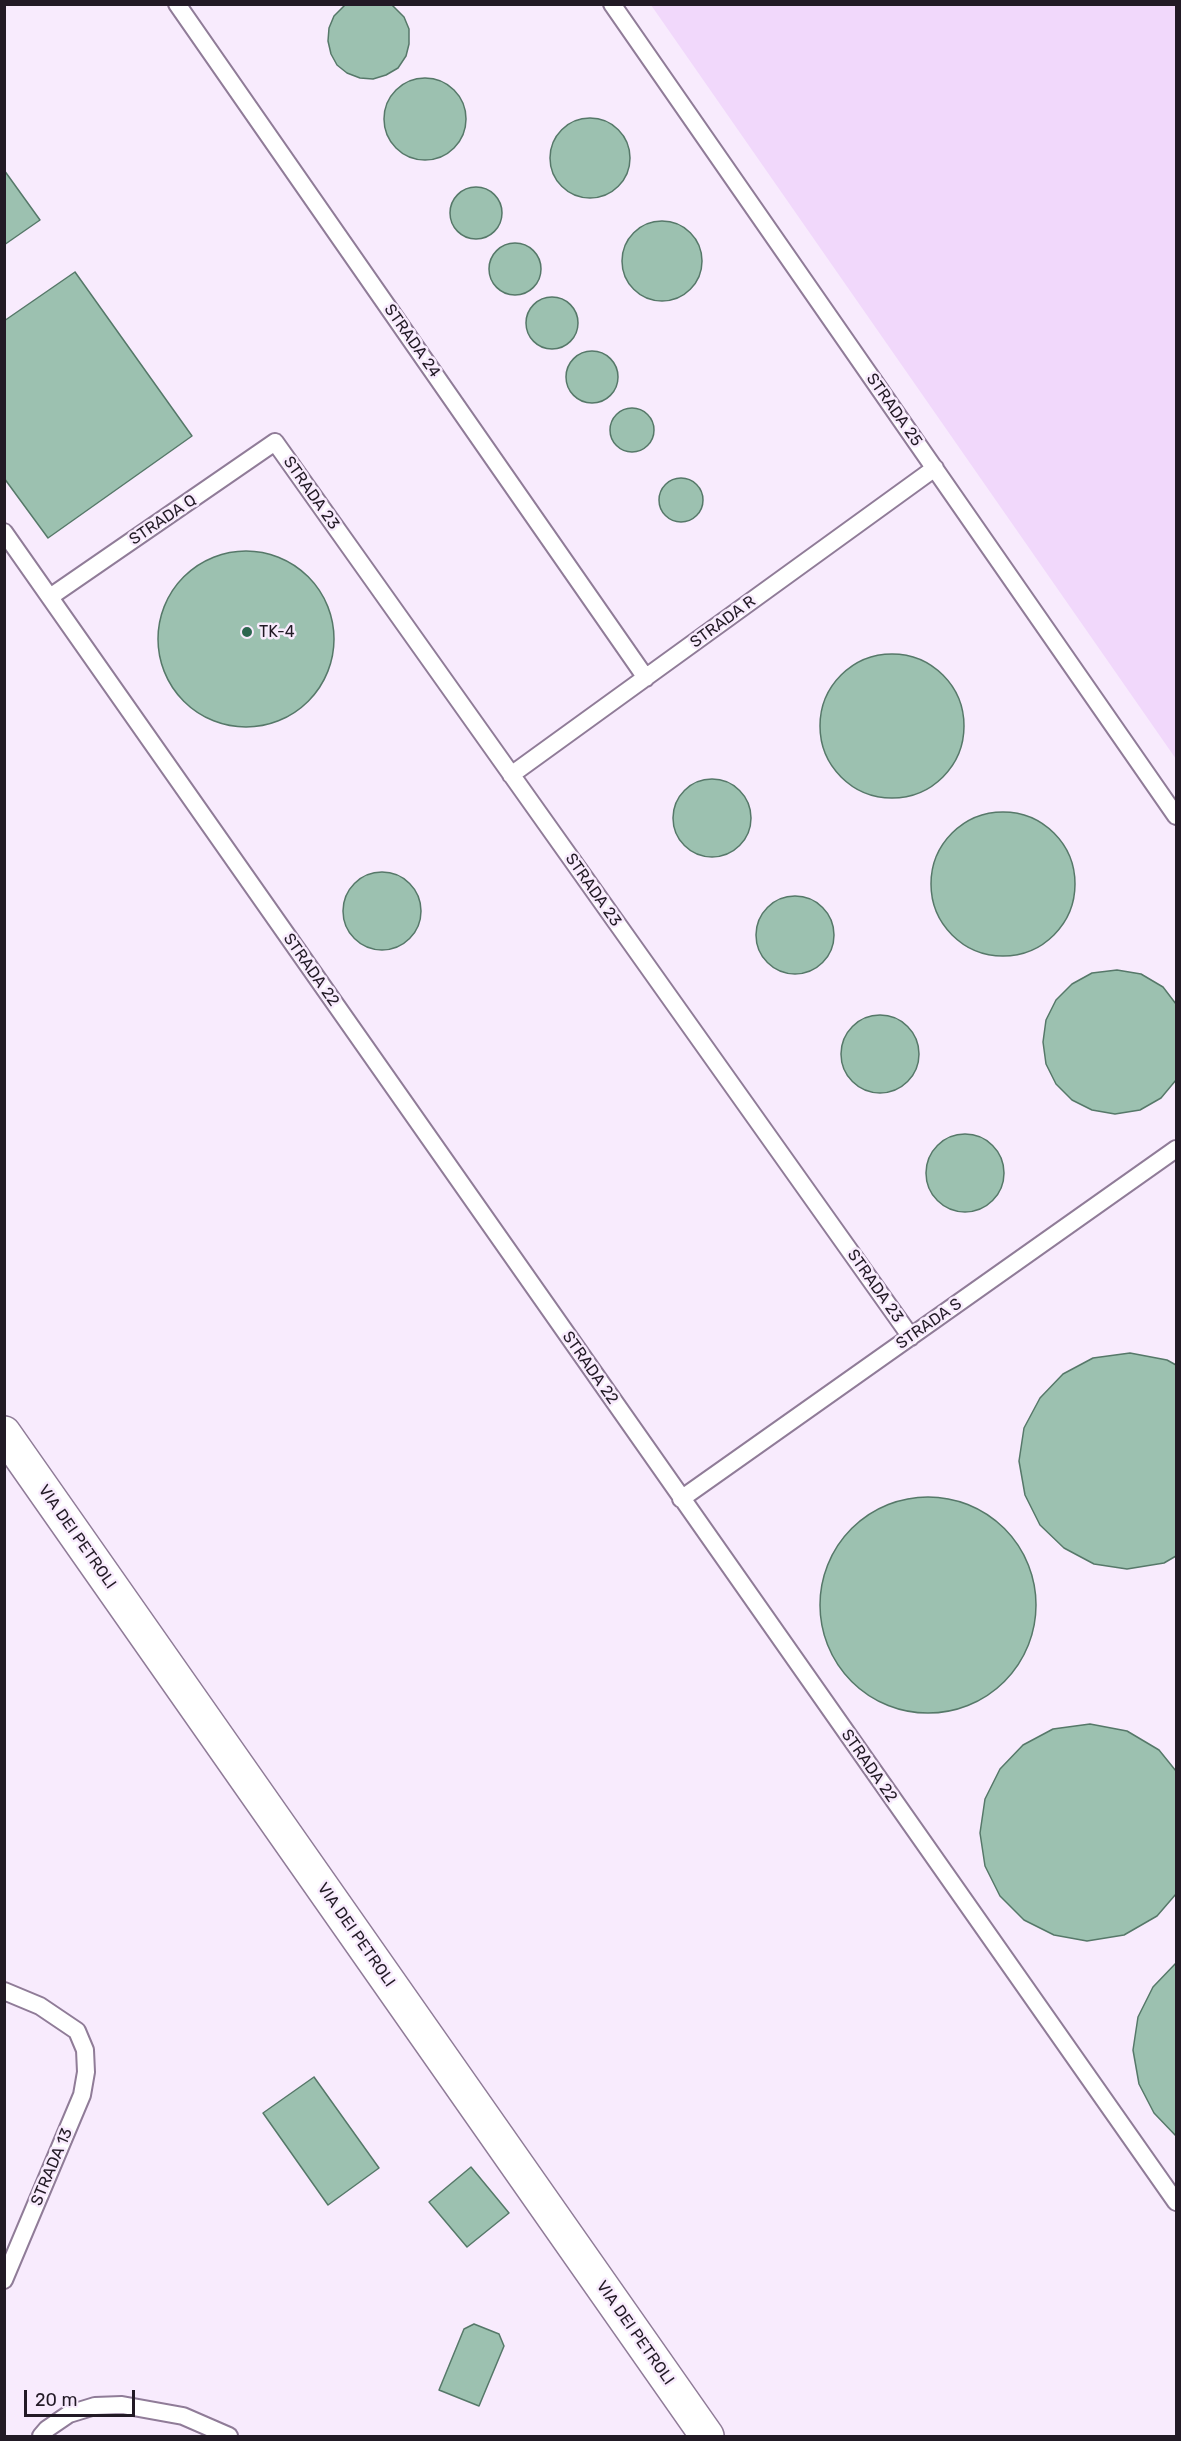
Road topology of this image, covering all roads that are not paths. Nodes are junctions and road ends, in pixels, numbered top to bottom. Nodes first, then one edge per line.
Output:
1 (177, 4) edge
2 (612, 4) edge
3 (275, 442) joint
4 (935, 468) junction
5 (4, 532) edge
6 (50, 597) junction
7 (646, 678) junction
8 (512, 775) junction
9 (1176, 816) edge
10 (1176, 1149) edge
11 (911, 1337) junction
12 (4, 1433) edge
13 (681, 1499) junction
14 (4, 1991) edge
15 (1176, 2202) edge
16 (4, 2280) edge
17 (41, 2436) edge
18 (229, 2436) edge
19 (708, 2436) edge

1 - 7 lane, STRADA 24
2 - 4 lane, STRADA 25
3 - 6 lane, STRADA Q
3 - 8 lane, STRADA 23
4 - 7 lane, STRADA R
4 - 9 lane, STRADA 25
5 - 6 lane, STRADA 22
6 - 13 lane, STRADA 22
7 - 8 lane, STRADA R
8 - 11 lane, STRADA 23
10 - 11 lane, STRADA S
11 - 13 lane, STRADA S
12 - 19 street, VIA DEI PETROLI
13 - 15 lane, STRADA 22
14 - 16 lane, STRADA 13
17 - 18 lane

